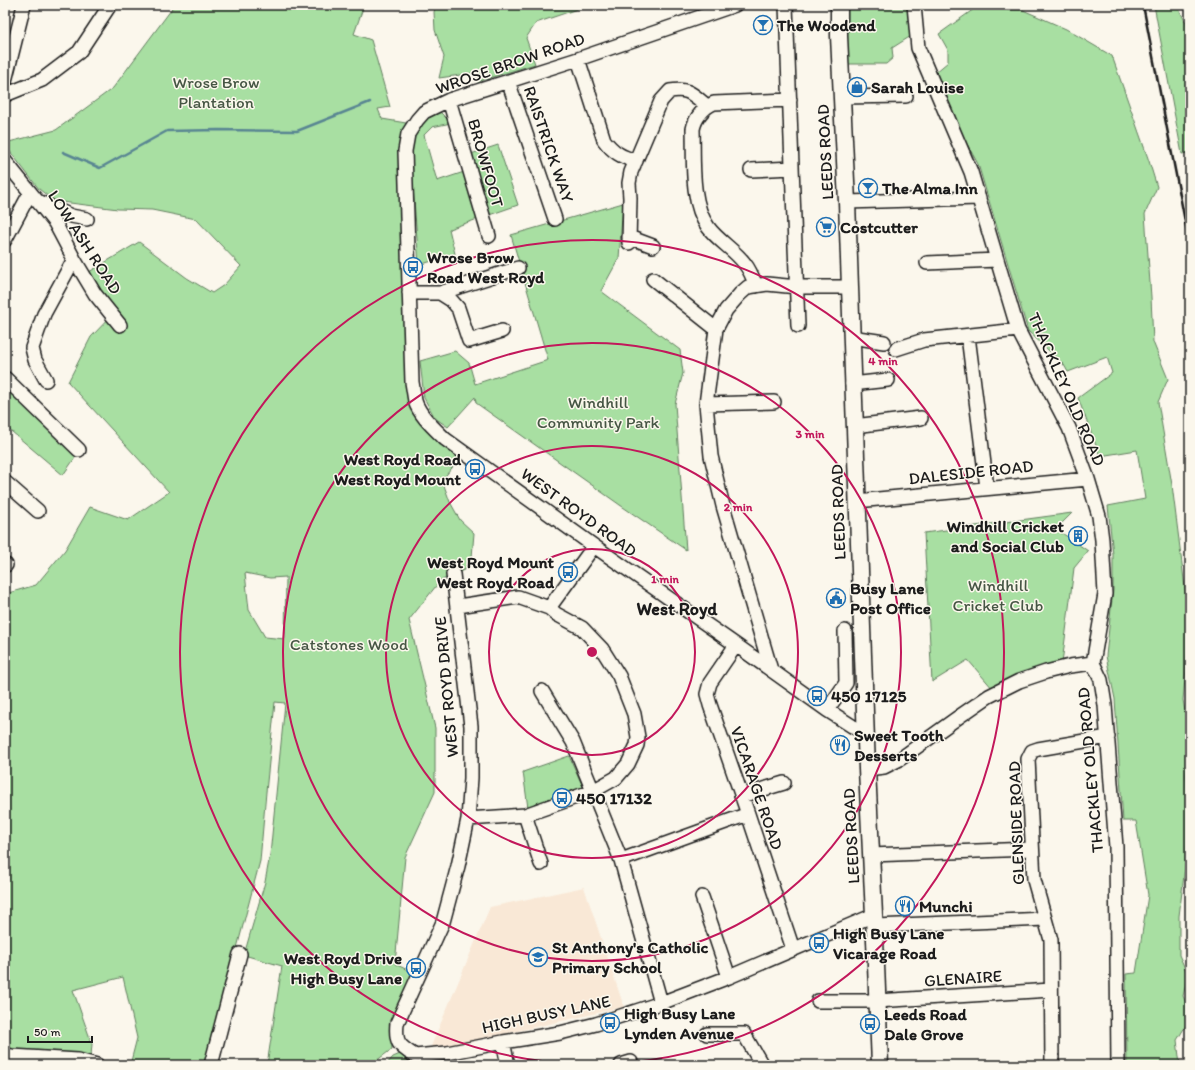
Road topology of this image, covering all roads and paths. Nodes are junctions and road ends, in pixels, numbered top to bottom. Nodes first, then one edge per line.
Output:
1 (24, 5) edge
2 (110, 5) edge
3 (735, 5) edge
4 (786, 5) edge
5 (839, 5) edge
6 (914, 5) edge
7 (578, 59) junction
8 (5, 81) edge
9 (508, 81) junction
10 (5, 95) edge
11 (906, 96) dead end
12 (842, 97) junction
13 (449, 100) junction
14 (790, 100) junction
15 (707, 106) junction
16 (5, 161) edge
17 (636, 161) junction
18 (792, 168) junction
19 (751, 170) dead end
20 (34, 197) junction
21 (979, 198) junction
22 (847, 202) junction
23 (87, 219) dead end
24 (555, 219) dead end
25 (489, 236) dead end
26 (5, 240) edge
27 (653, 246) dead end
28 (74, 258) junction
29 (997, 260) junction
30 (927, 263) dead end
31 (518, 268) dead end
32 (653, 279) dead end
33 (756, 286) junction
34 (797, 287) junction
35 (849, 287) junction
36 (409, 293) junction
37 (440, 293) junction
38 (120, 325) dead end
39 (798, 326) dead end
40 (716, 329) junction
41 (1018, 330) junction
42 (502, 331) dead end
43 (968, 336) junction
44 (851, 337) junction
45 (884, 342) dead end
46 (896, 349) dead end
47 (5, 378) edge
48 (46, 380) dead end
49 (888, 380) dead end
50 (852, 384) junction
51 (774, 402) dead end
52 (706, 404) junction
53 (921, 418) dead end
54 (854, 426) junction
55 (433, 427) joint
56 (79, 450) dead end
57 (1088, 479) junction
58 (5, 482) edge
59 (987, 488) junction
60 (857, 501) junction
61 (38, 511) dead end
62 (594, 546) junction
63 (453, 574) dead end
64 (458, 606) junction
65 (549, 608) junction
66 (845, 631) dead end
67 (736, 645) junction
68 (1093, 663) junction
69 (771, 670) junction
70 (542, 691) dead end
71 (827, 710) junction
72 (866, 729) junction
73 (1108, 737) junction
74 (867, 769) junction
75 (784, 783) dead end
76 (593, 791) junction
77 (741, 796) junction
78 (748, 814) junction
79 (525, 815) junction
80 (468, 819) junction
81 (1032, 849) junction
82 (871, 855) junction
83 (621, 860) junction
84 (540, 864) dead end
85 (702, 897) dead end
86 (1044, 919) junction
87 (874, 921) junction
88 (793, 949) junction
89 (240, 954) dead end
90 (729, 977) junction
91 (1051, 990) junction
92 (818, 1000) dead end
93 (877, 1001) junction
94 (661, 1003) junction
95 (707, 1034) dead end
96 (503, 1042) junction
97 (402, 1048) joint
98 (5, 1055) edge
99 (97, 1065) edge
100 (211, 1065) edge
101 (508, 1065) edge
102 (762, 1065) edge
103 (880, 1065) edge
104 (1052, 1065) edge
105 (1118, 1065) edge

1 - 8 street
2 - 10 street
3 - 7 street, WROSE BROW ROAD
4 - 14 street
5 - 12 main road, LEEDS ROAD
6 - 21 street, THACKLEY OLD ROAD
7 - 9 street, WROSE BROW ROAD
7 - 17 street
9 - 13 street, WROSE BROW ROAD
9 - 24 street, RAISTRICK WAY
11 - 12 street
12 - 22 main road, LEEDS ROAD
13 - 25 street, BROWFOOT
13 - 36 street, WROSE BROW ROAD
14 - 15 street
14 - 18 street
15 - 17 street
15 - 33 street
16 - 20 street, LOW ASH ROAD
17 - 27 street
18 - 19 street
18 - 34 street
20 - 23 street
20 - 26 street
20 - 28 street, LOW ASH ROAD
21 - 22 street
21 - 29 street, THACKLEY OLD ROAD
22 - 35 main road, LEEDS ROAD
28 - 38 street, LOW ASH ROAD
28 - 48 street
29 - 30 street
29 - 41 street, THACKLEY OLD ROAD
31 - 37 street
32 - 40 street
33 - 34 street
33 - 40 street
34 - 35 street
34 - 39 street
35 - 44 main road, LEEDS ROAD
36 - 37 street
36 - 55 street, WROSE BROW ROAD
37 - 42 street
40 - 52 street
41 - 43 street
41 - 57 street, THACKLEY OLD ROAD
43 - 46 street
43 - 59 street
44 - 45 street
44 - 50 main road, LEEDS ROAD
47 - 56 street
49 - 50 street
50 - 54 main road, LEEDS ROAD
51 - 52 street
52 - 69 street
53 - 54 street
54 - 60 main road, LEEDS ROAD
55 - 62 street, WEST ROYD ROAD
57 - 59 street, DALESIDE ROAD
57 - 68 street, THACKLEY OLD ROAD
58 - 61 street
59 - 60 street, DALESIDE ROAD
60 - 72 main road, LEEDS ROAD
62 - 65 street
62 - 67 street, WEST ROYD ROAD
63 - 64 street, WEST ROYD DRIVE
64 - 65 street
64 - 80 street, WEST ROYD DRIVE
65 - 76 street
66 - 71 street
67 - 69 street, WEST ROYD ROAD
67 - 77 street, VICARAGE ROAD
68 - 73 street, THACKLEY OLD ROAD
68 - 74 street
69 - 71 street, WEST ROYD ROAD
70 - 76 street
71 - 72 street, WEST ROYD ROAD
72 - 74 main road, LEEDS ROAD
73 - 81 street, GLENSIDE ROAD
73 - 105 street, THACKLEY OLD ROAD
74 - 82 main road, LEEDS ROAD
75 - 77 street
76 - 79 street
76 - 83 street
77 - 78 street, VICARAGE ROAD
78 - 83 street
78 - 88 street, VICARAGE ROAD
79 - 80 street
79 - 84 street
80 - 97 street, WEST ROYD DRIVE
81 - 82 street
81 - 86 street, GLENSIDE ROAD
82 - 87 main road, LEEDS ROAD
83 - 94 street
85 - 90 street
86 - 87 street
86 - 91 street, GLENSIDE ROAD
87 - 88 street, HIGH BUSY LANE
87 - 93 main road, LEEDS ROAD
88 - 90 street, HIGH BUSY LANE
89 - 100 street
90 - 94 street, HIGH BUSY LANE
91 - 93 street, GLENAIRE
91 - 104 street, GLENSIDE ROAD
92 - 93 street, GLENAIRE
93 - 103 main road, LEEDS ROAD
94 - 96 street, HIGH BUSY LANE
95 - 102 street
96 - 97 street, HIGH BUSY LANE
96 - 101 street
98 - 99 street

